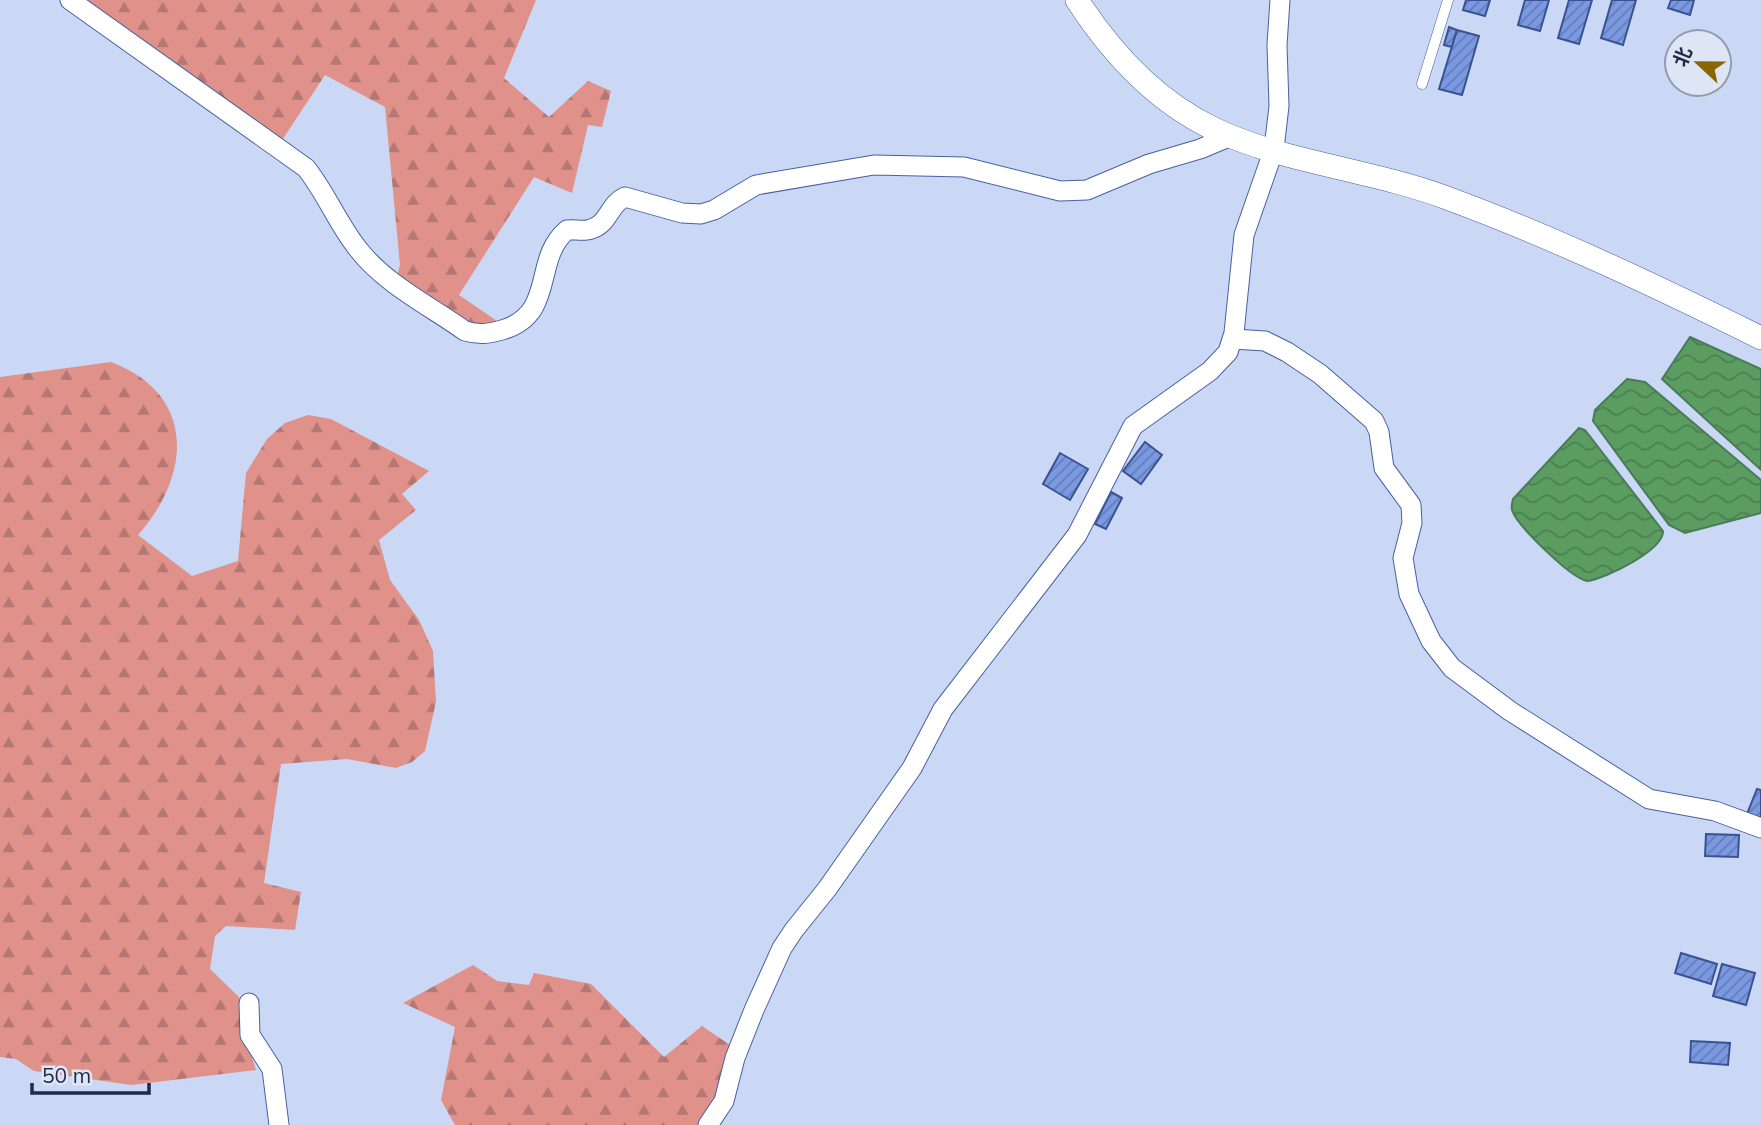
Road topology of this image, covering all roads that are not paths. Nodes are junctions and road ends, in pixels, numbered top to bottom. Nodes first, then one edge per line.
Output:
1 (70, 0) edge
2 (1077, 0) edge
3 (1280, 0) edge
4 (1448, 0) edge
5 (1422, 84) dead end
6 (1231, 136) junction
7 (1274, 149) junction
8 (1761, 338) edge
9 (1233, 339) junction
10 (1761, 828) edge
11 (249, 1003) dead end
12 (279, 1125) edge
13 (708, 1125) edge

1 - 6 street
2 - 6 street
3 - 7 street
4 - 5 lane
6 - 7 street
7 - 8 street
7 - 9 street
9 - 10 street
9 - 13 street
11 - 12 street

